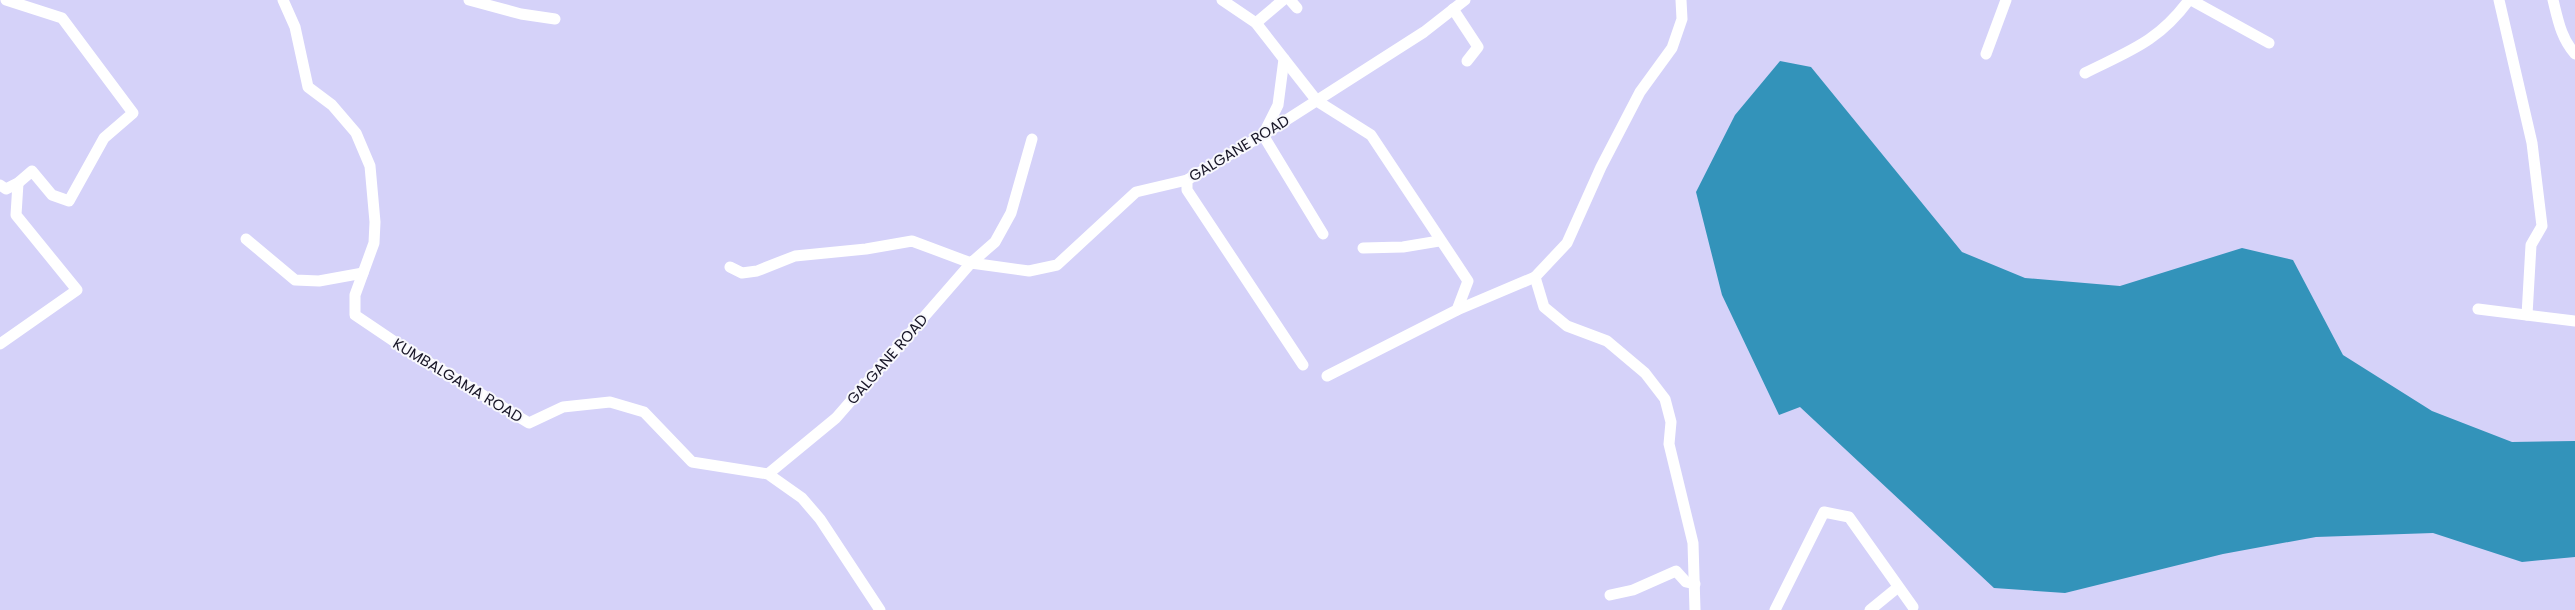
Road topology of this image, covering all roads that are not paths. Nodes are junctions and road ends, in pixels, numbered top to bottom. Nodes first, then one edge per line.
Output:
1 (6, 0) edge
2 (283, 0) edge
3 (469, 0) edge
4 (1222, 0) edge
5 (1283, 0) edge
6 (1465, 0) edge
7 (1681, 0) edge
8 (2006, 0) edge
9 (2190, 0) edge
10 (2499, 0) edge
11 (2553, 0) edge
12 (1454, 9) junction
13 (555, 20) dead end
14 (1256, 23) junction
15 (2269, 43) dead end
16 (1986, 54) dead end
17 (2575, 54) edge
18 (1284, 59) junction
19 (1467, 61) dead end
20 (2085, 73) dead end
21 (1317, 101) junction
22 (1263, 135) junction
23 (1032, 138) dead end
24 (1187, 180) junction
25 (18, 183) junction
26 (0, 185) edge
27 (1323, 234) dead end
28 (246, 239) dead end
29 (1440, 241) junction
30 (1363, 248) dead end
31 (971, 263) junction
32 (730, 267) dead end
33 (363, 273) junction
34 (1535, 278) junction
35 (2478, 309) dead end
36 (1457, 310) junction
37 (2527, 315) junction
38 (2575, 321) edge
39 (0, 344) edge
40 (1303, 365) dead end
41 (1327, 376) dead end
42 (768, 474) junction
43 (1695, 584) junction
44 (1897, 588) junction
45 (1610, 595) dead end
46 (1913, 607) dead end
47 (880, 610) edge
48 (1695, 610) edge
49 (1775, 610) edge
50 (1870, 610) edge

1 - 25 street
2 - 33 street, KUMBALGAMA ROAD
3 - 13 street
4 - 14 street
5 - 14 street
6 - 12 street, GALGANE ROAD
7 - 34 street
8 - 16 street
9 - 15 street
9 - 20 street
10 - 37 street
11 - 17 street
12 - 19 street
12 - 21 street, GALGANE ROAD
14 - 18 street
18 - 21 street
18 - 22 street
21 - 22 street, GALGANE ROAD
21 - 29 street
22 - 24 street, GALGANE ROAD
22 - 27 street
23 - 31 street
24 - 31 street, GALGANE ROAD
24 - 40 street
25 - 26 street
25 - 39 street
28 - 33 street
29 - 30 street
29 - 36 street
31 - 32 street
31 - 42 street, GALGANE ROAD
33 - 42 street, KUMBALGAMA ROAD
34 - 36 street
34 - 43 street
35 - 37 street
36 - 41 street
37 - 38 street
42 - 47 street, KUMBALGAMA ROAD
43 - 45 street
43 - 48 street
44 - 46 street
44 - 49 street
44 - 50 street

